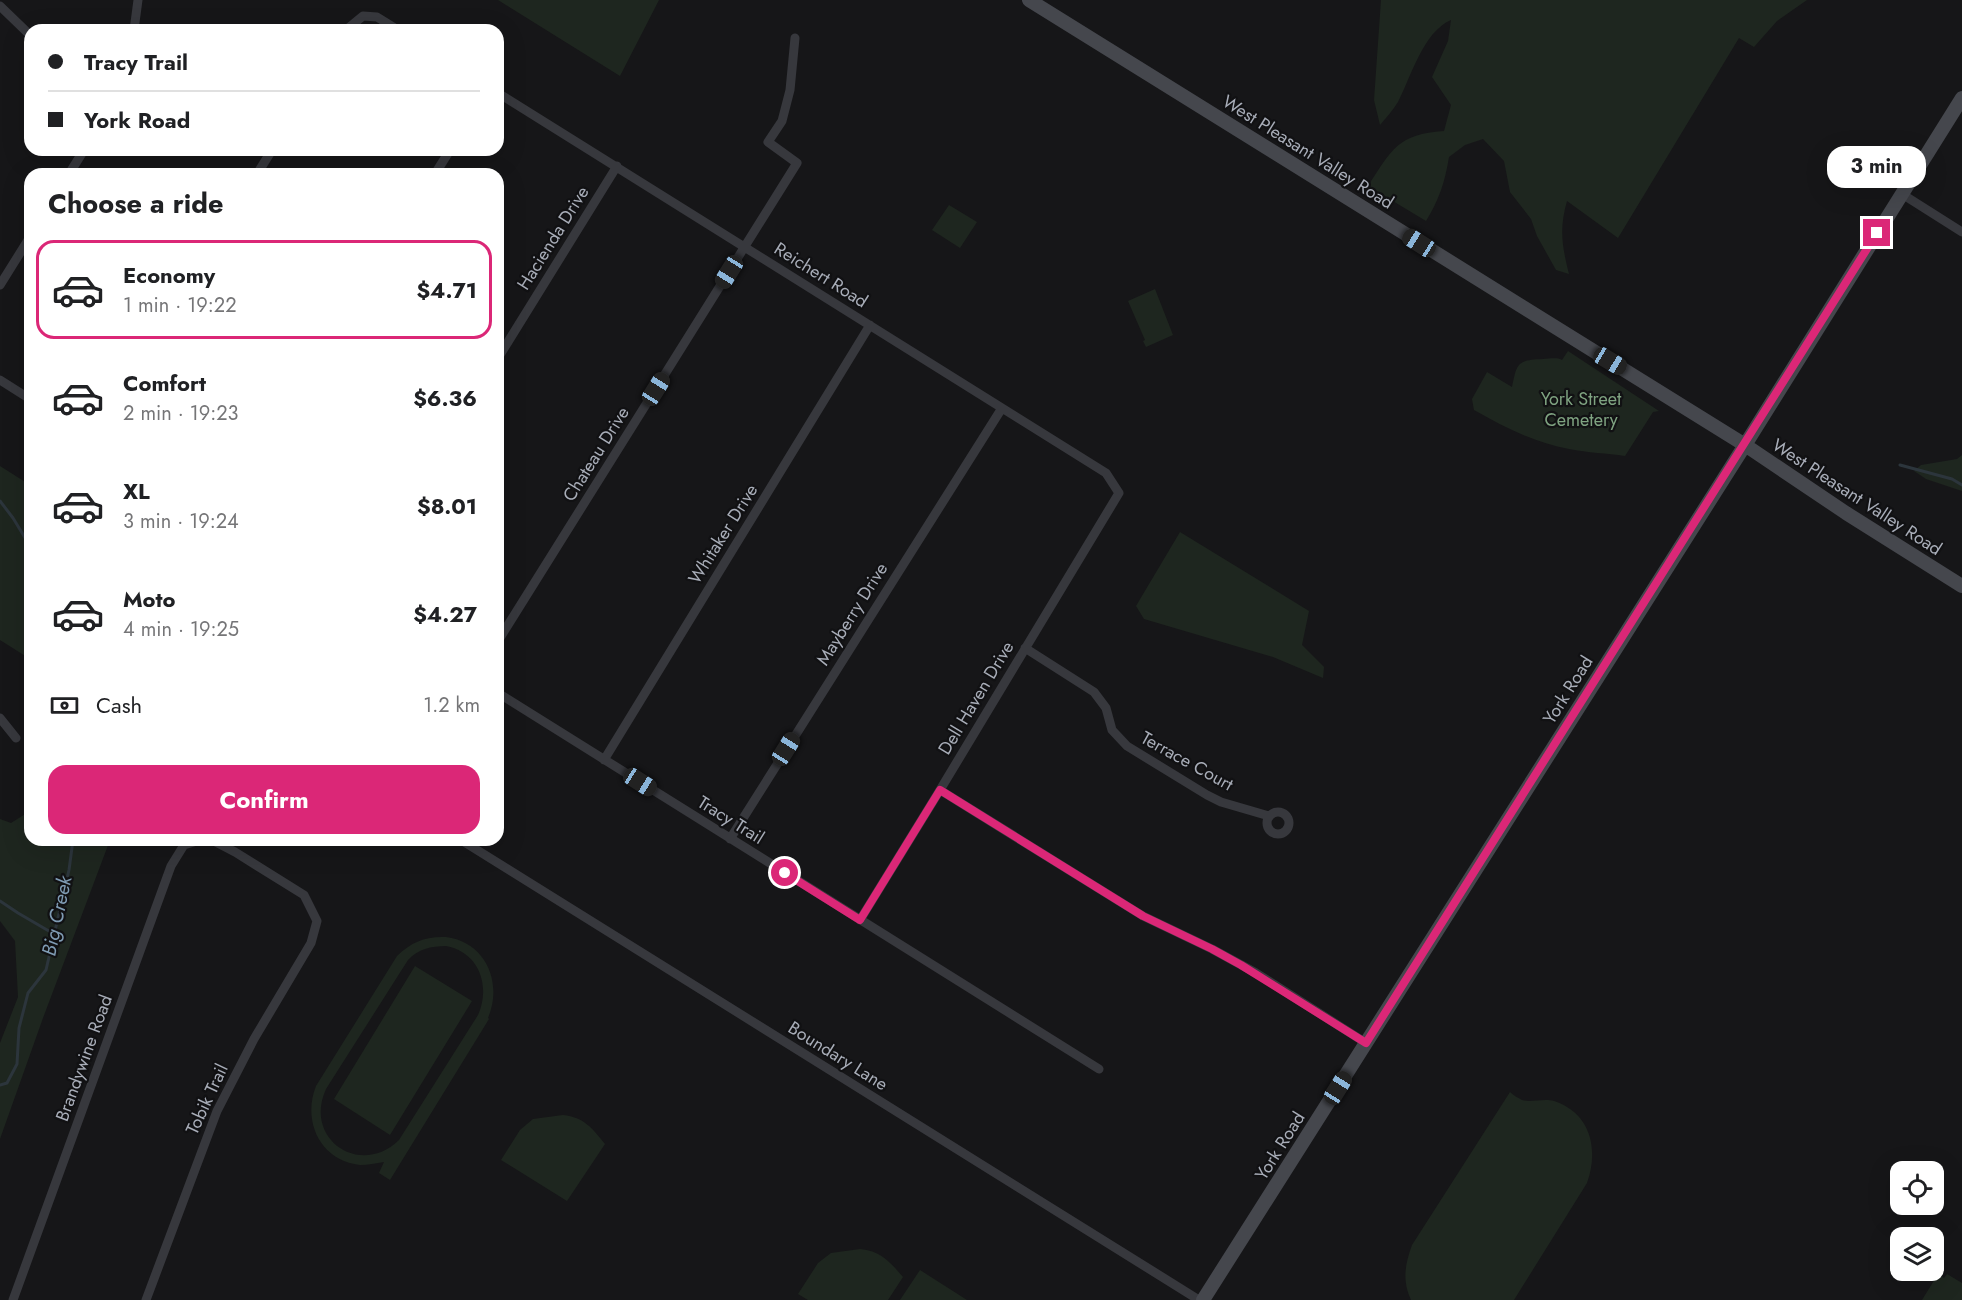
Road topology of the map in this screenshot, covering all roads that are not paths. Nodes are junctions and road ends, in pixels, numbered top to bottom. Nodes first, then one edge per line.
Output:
1 (138, 0) edge
2 (1029, 0) edge
3 (0, 6) edge
4 (135, 24) edge
5 (353, 24) edge
6 (388, 24) edge
7 (24, 29) edge
8 (795, 38) dead end
9 (504, 97) edge
10 (1962, 98) edge
11 (617, 166) junction
12 (1902, 194) junction
13 (1962, 232) edge
14 (746, 246) junction
15 (24, 247) edge
16 (0, 285) edge
17 (870, 326) junction
18 (504, 348) edge
19 (0, 380) edge
20 (24, 395) edge
21 (1002, 408) junction
22 (1745, 445) junction
23 (1119, 493) joint
24 (1962, 586) edge
25 (504, 631) edge
26 (1025, 648) junction
27 (504, 697) edge
28 (0, 718) edge
29 (16, 738) dead end
30 (604, 760) junction
31 (940, 790) junction
32 (1269, 816) dead end
33 (730, 839) junction
34 (183, 846) edge
35 (224, 846) edge
36 (471, 846) edge
37 (860, 920) junction
38 (1366, 1043) junction
39 (1099, 1069) dead end
40 (13, 1300) edge
41 (146, 1300) edge
42 (1198, 1300) edge
43 (1203, 1300) edge

1 - 4 street
2 - 22 main road, West Pleasant Valley Road
3 - 7 street
5 - 6 street
8 - 14 street, Chateau Drive
9 - 11 street, Reichert Road
10 - 12 main road, York Road
11 - 14 street, Reichert Road
11 - 18 street, Hacienda Drive
12 - 13 street
12 - 22 main road, York Road
14 - 17 street, Reichert Road
14 - 25 street, Chateau Drive
15 - 16 street
17 - 21 street, Reichert Road
17 - 30 street, Whitaker Drive
19 - 20 street
21 - 23 street, Reichert Road
21 - 33 street, Mayberry Drive
22 - 24 main road, West Pleasant Valley Road
22 - 38 main road, York Road
23 - 26 street, Dell Haven Drive
26 - 31 street, Dell Haven Drive
26 - 32 street, Terrace Court
27 - 30 street, Tracy Trail
28 - 29 street
30 - 33 street, Tracy Trail
31 - 37 street, Dell Haven Drive
31 - 38 street
33 - 37 street, Tracy Trail
34 - 40 street, Brandywine Road
35 - 41 street, Tobik Trail
36 - 42 street, Boundary Lane
37 - 39 street, Tracy Trail
38 - 43 main road, York Road

